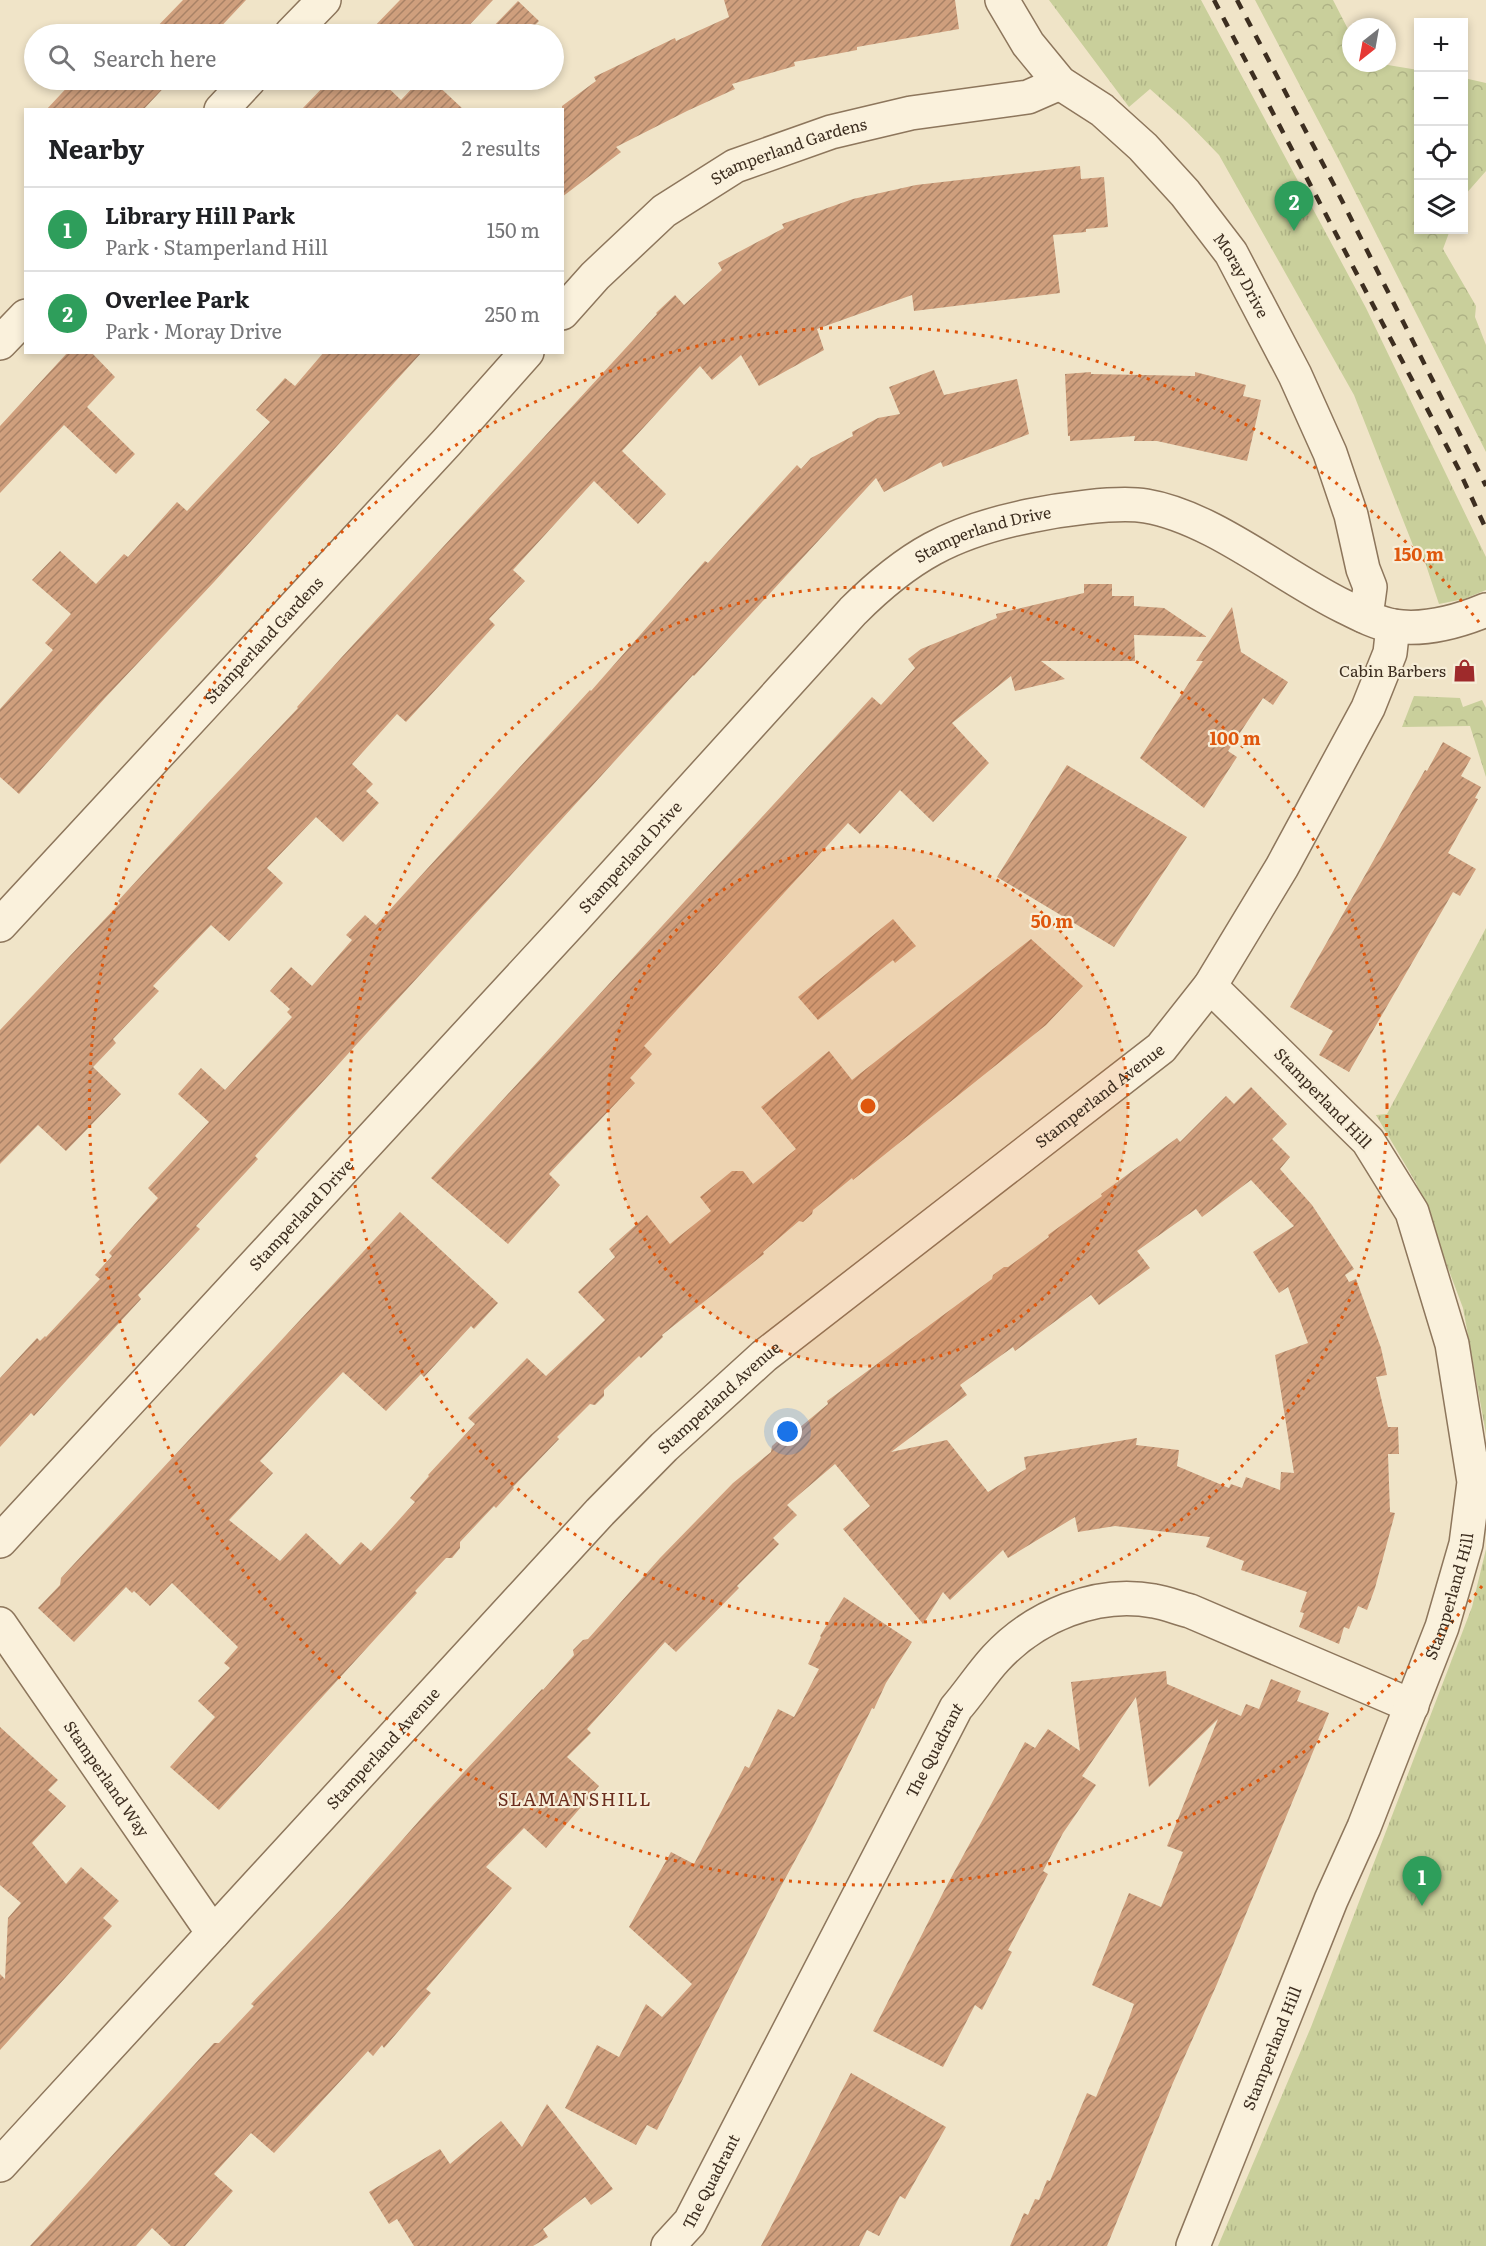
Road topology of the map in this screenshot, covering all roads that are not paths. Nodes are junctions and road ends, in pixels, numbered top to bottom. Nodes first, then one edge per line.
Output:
1 (324, 0) edge
2 (1002, 0) edge
3 (301, 24) edge
4 (1060, 83) junction
5 (240, 90) edge
6 (223, 108) edge
7 (564, 311) edge
8 (24, 318) edge
9 (0, 343) edge
10 (525, 354) edge
11 (1478, 614) edge
12 (1379, 621) junction
13 (0, 925) edge
14 (1210, 986) junction
15 (0, 1541) edge
16 (0, 1624) edge
17 (1412, 1706) junction
18 (213, 1933) junction
19 (0, 2164) edge
20 (668, 2246) edge
21 (1193, 2246) edge

1 - 3 street
2 - 4 street, Moray Drive
4 - 7 street, Stamperland Gardens
4 - 12 street, Moray Drive
5 - 6 street
8 - 9 street
10 - 13 street, Stamperland Gardens
11 - 12 street
12 - 14 street, Stamperland Avenue
12 - 15 street, Stamperland Drive
14 - 17 street, Stamperland Hill
14 - 18 street, Stamperland Avenue
16 - 18 street, Stamperland Way
17 - 20 street, The Quadrant
17 - 21 street, Stamperland Hill
18 - 19 street, Stamperland Avenue

